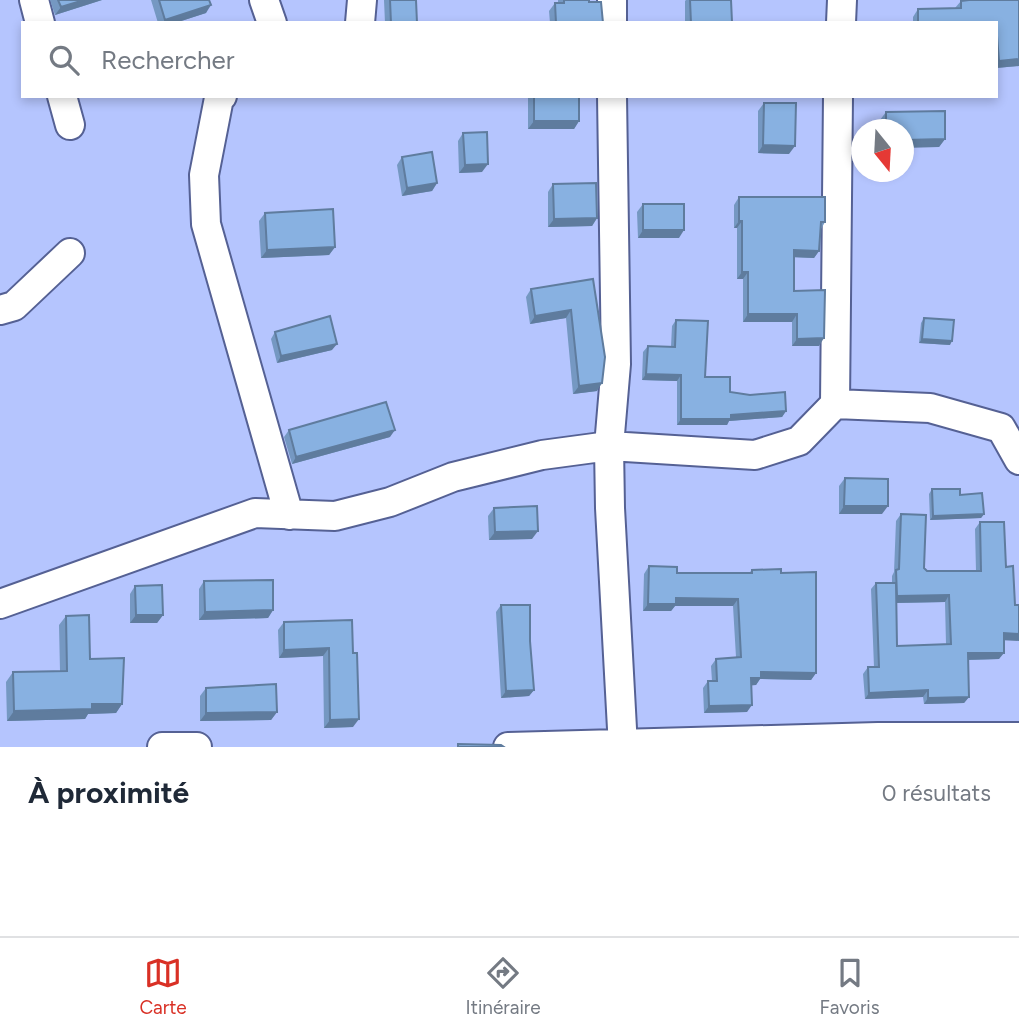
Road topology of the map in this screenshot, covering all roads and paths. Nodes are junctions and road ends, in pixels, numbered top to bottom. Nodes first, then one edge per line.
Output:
1 (34, 0) edge
2 (264, 0) edge
3 (362, 0) edge
4 (612, 0) edge
5 (842, 0) edge
6 (39, 21) edge
7 (271, 21) edge
8 (360, 21) edge
9 (612, 21) edge
10 (841, 21) edge
11 (63, 98) edge
12 (219, 98) edge
13 (612, 98) edge
14 (838, 98) edge
15 (70, 125) dead end
16 (70, 253) dead end
17 (0, 310) edge
18 (835, 404) junction
19 (609, 446) junction
20 (1019, 460) edge
21 (289, 514) junction
22 (0, 604) edge
23 (1019, 737) edge
24 (623, 746) edge
25 (162, 747) edge
26 (197, 747) edge
27 (509, 747) edge

1 - 6 street
2 - 7 street
3 - 8 street
4 - 9 street
5 - 10 street
11 - 15 street
12 - 21 street
13 - 19 street
14 - 18 street
16 - 17 street
18 - 19 street
18 - 20 street
19 - 21 street
19 - 24 street
21 - 22 street
23 - 24 street
24 - 27 street
25 - 26 street

